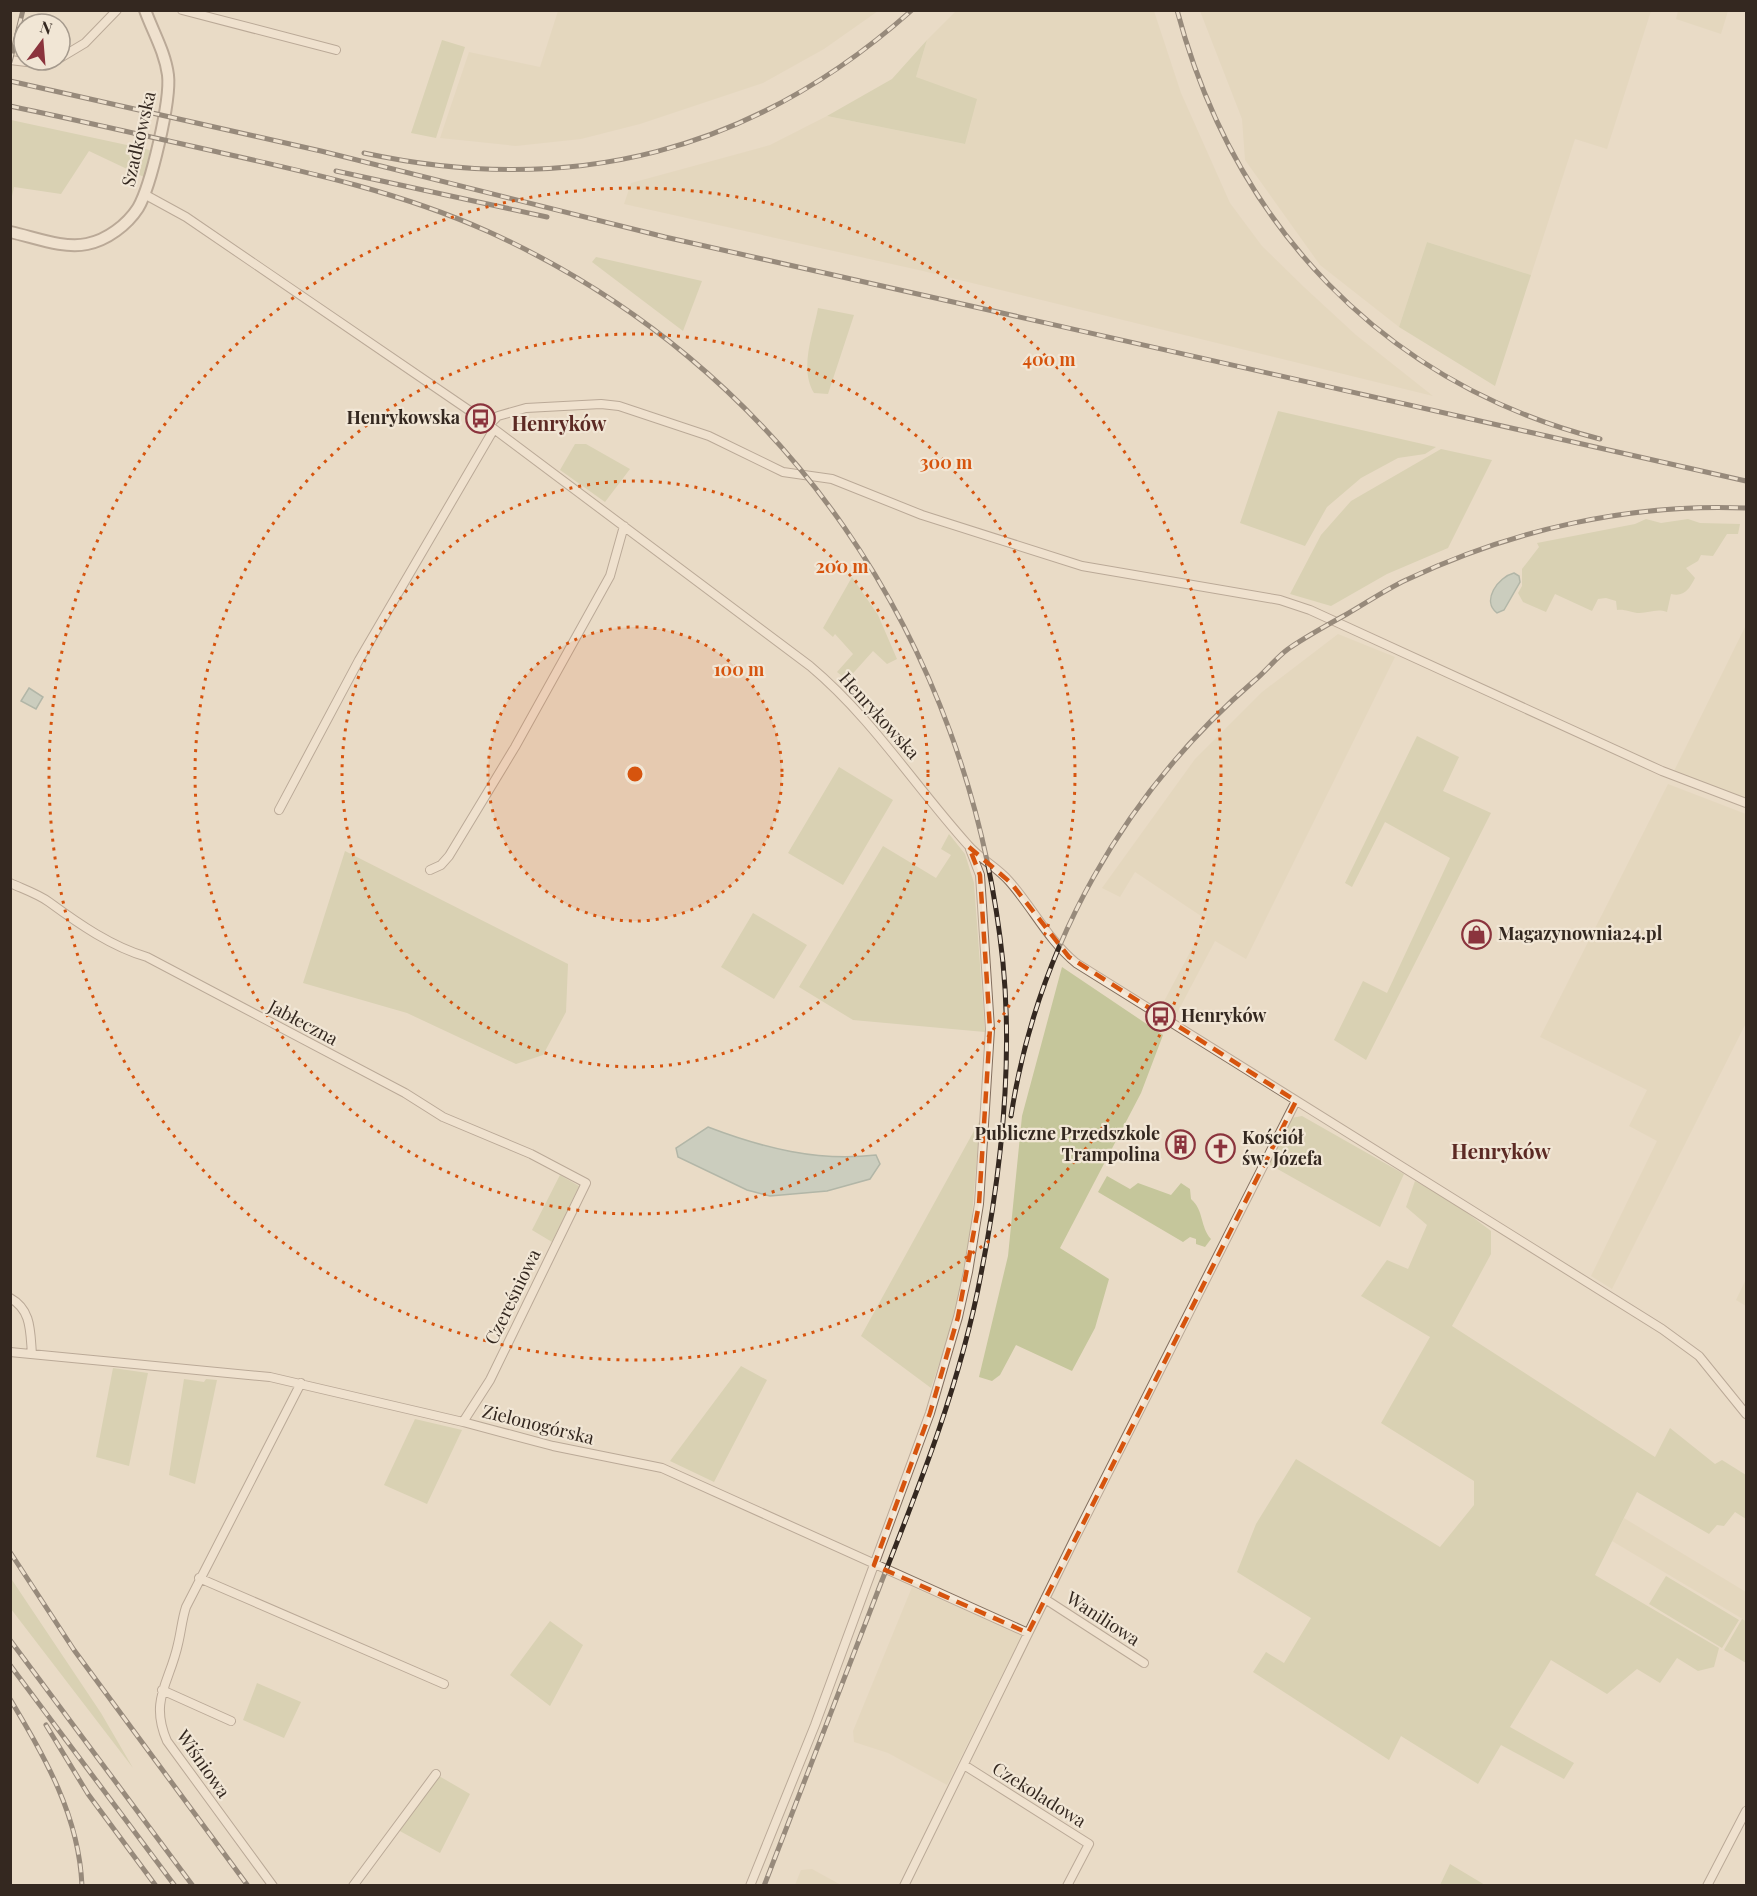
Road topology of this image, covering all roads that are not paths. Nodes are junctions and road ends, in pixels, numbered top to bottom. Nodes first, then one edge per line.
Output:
1 (117, 10) edge
2 (145, 10) edge
3 (182, 10) edge
4 (336, 50) dead end
5 (72, 51) edge
6 (144, 194) junction
7 (11, 235) edge
8 (491, 427) junction
9 (624, 526) junction
10 (1746, 803) edge
11 (279, 810) dead end
12 (969, 847) junction
13 (430, 870) dead end
14 (10, 883) edge
15 (1296, 1101) junction
16 (586, 1183) joint
17 (10, 1298) edge
18 (10, 1352) edge
19 (32, 1354) junction
20 (301, 1383) junction
21 (1746, 1413) edge
22 (463, 1422) junction
23 (874, 1565) junction
24 (200, 1578) junction
25 (1045, 1599) junction
26 (1028, 1633) junction
27 (1144, 1663) dead end
28 (444, 1684) dead end
29 (162, 1690) junction
30 (231, 1721) dead end
31 (964, 1765) junction
32 (436, 1774) dead end
33 (1746, 1811) edge
34 (273, 1886) edge
35 (353, 1886) edge
36 (750, 1886) edge
37 (904, 1886) edge
38 (1067, 1886) edge
39 (1707, 1886) edge

1 - 5 street
2 - 6 street, Szadkowska
3 - 4 street
6 - 7 street, Szadkowska
6 - 8 street, Henrykowska
8 - 9 street, Henrykowska
8 - 10 street
8 - 11 street
9 - 12 street, Henrykowska
9 - 13 street
12 - 15 street, Henrykowska
12 - 23 street
14 - 16 street, Jabłeczna
15 - 21 street, Henrykowska
15 - 25 street
16 - 22 street, Czereśniowa
17 - 19 street
18 - 19 street, Zielonogórska
19 - 20 street, Zielonogórska
20 - 22 street, Zielonogórska
20 - 24 street, Wiśniowa
22 - 23 street, Zielonogórska
23 - 26 street, Zielonogórska
23 - 36 street
24 - 28 street
24 - 29 street, Wiśniowa
25 - 26 street
25 - 27 street, Waniliowa
26 - 31 street
29 - 30 street
29 - 34 street, Wiśniowa
31 - 37 street
31 - 38 street, Czekoladowa
32 - 35 street
33 - 39 street

